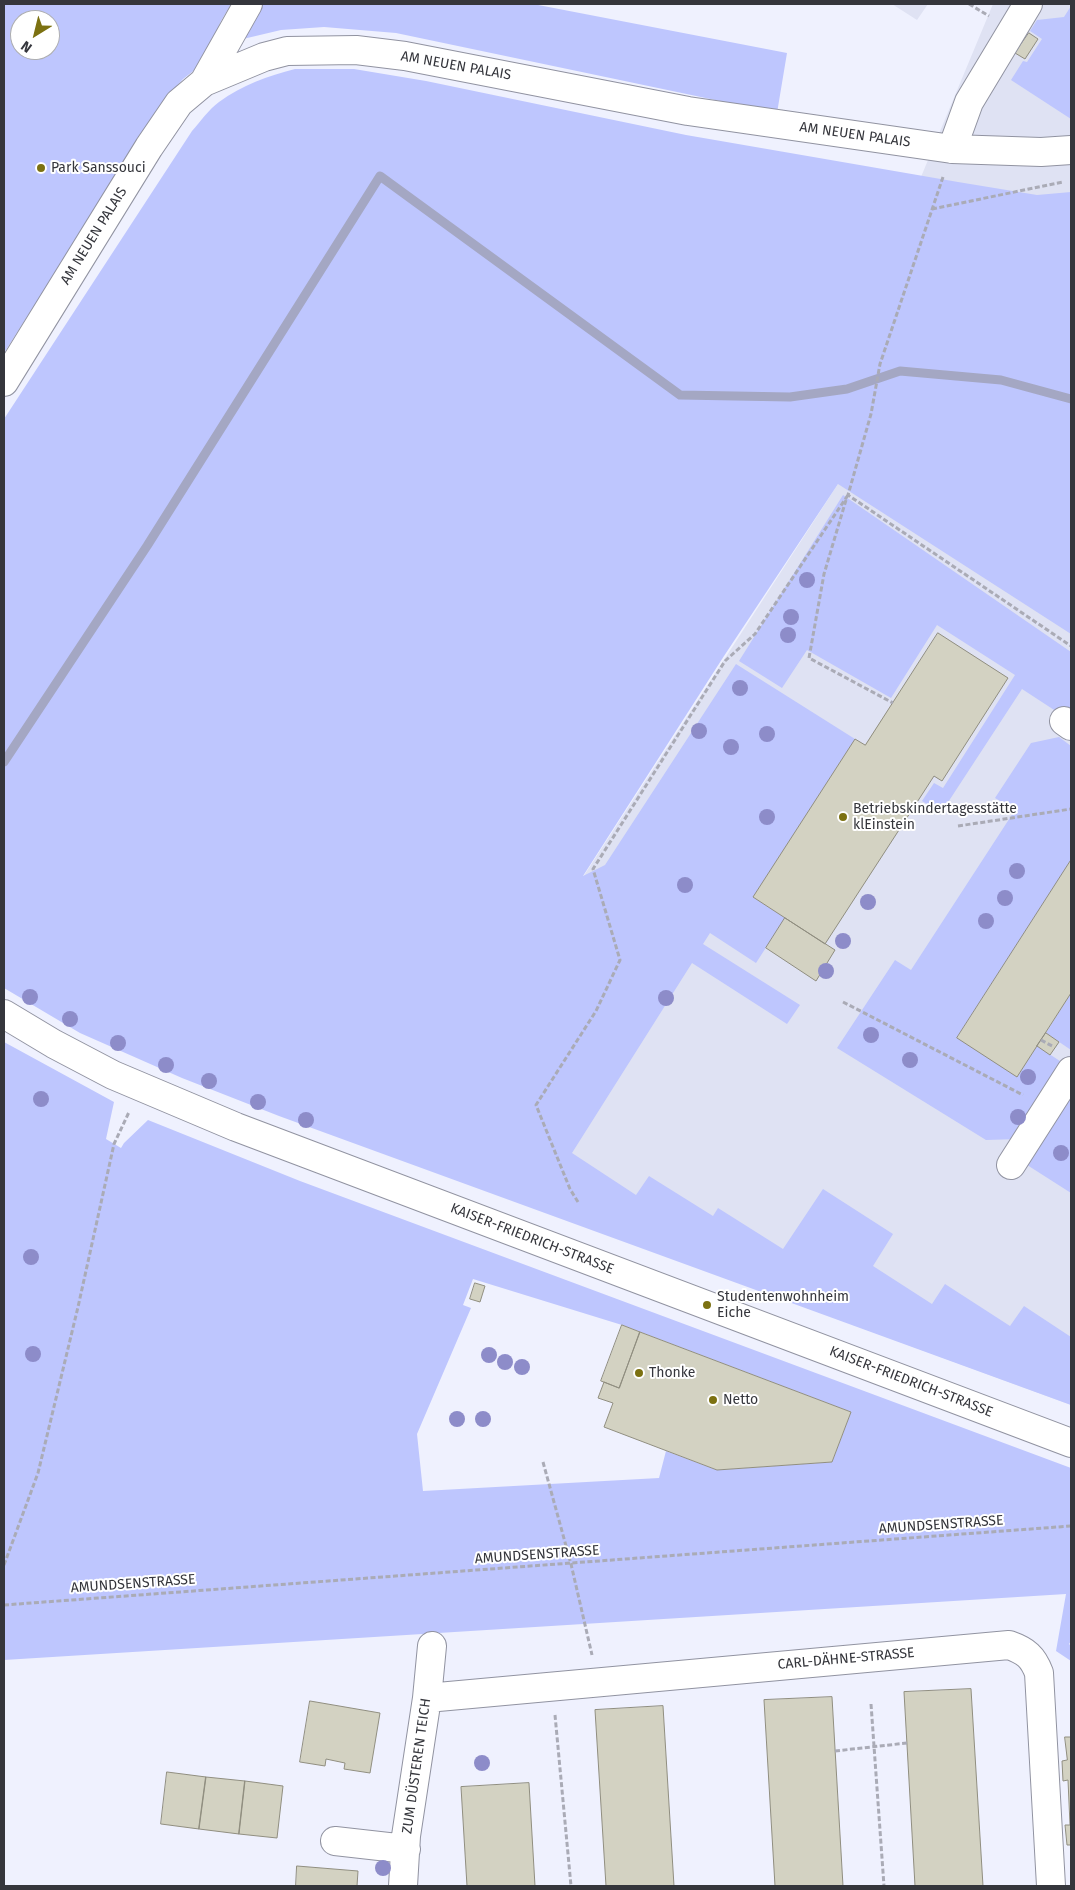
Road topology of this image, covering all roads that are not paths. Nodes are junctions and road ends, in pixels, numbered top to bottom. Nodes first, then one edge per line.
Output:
1 (248, 4) edge
2 (1028, 4) edge
3 (204, 82) junction
4 (952, 149) junction
5 (1071, 150) edge
6 (4, 382) edge
7 (4, 1014) edge
8 (1071, 1071) edge
9 (1012, 1165) dead end
10 (1071, 1443) edge
11 (432, 1646) dead end
12 (427, 1698) junction
13 (335, 1841) dead end
14 (406, 1849) junction
15 (403, 1886) edge
16 (1051, 1886) edge

1 - 3 street
2 - 4 street
3 - 4 street, AM NEUEN PALAIS
3 - 6 street, AM NEUEN PALAIS
4 - 5 street, AM NEUEN PALAIS
7 - 10 street, KAISER-FRIEDRICH-STRASSE
8 - 9 street
11 - 12 street, ZUM DÜSTEREN TEICH
12 - 14 street, ZUM DÜSTEREN TEICH
12 - 16 street, CARL-DÄHNE-STRASSE
13 - 14 street
14 - 15 street, ZUM DÜSTEREN TEICH

